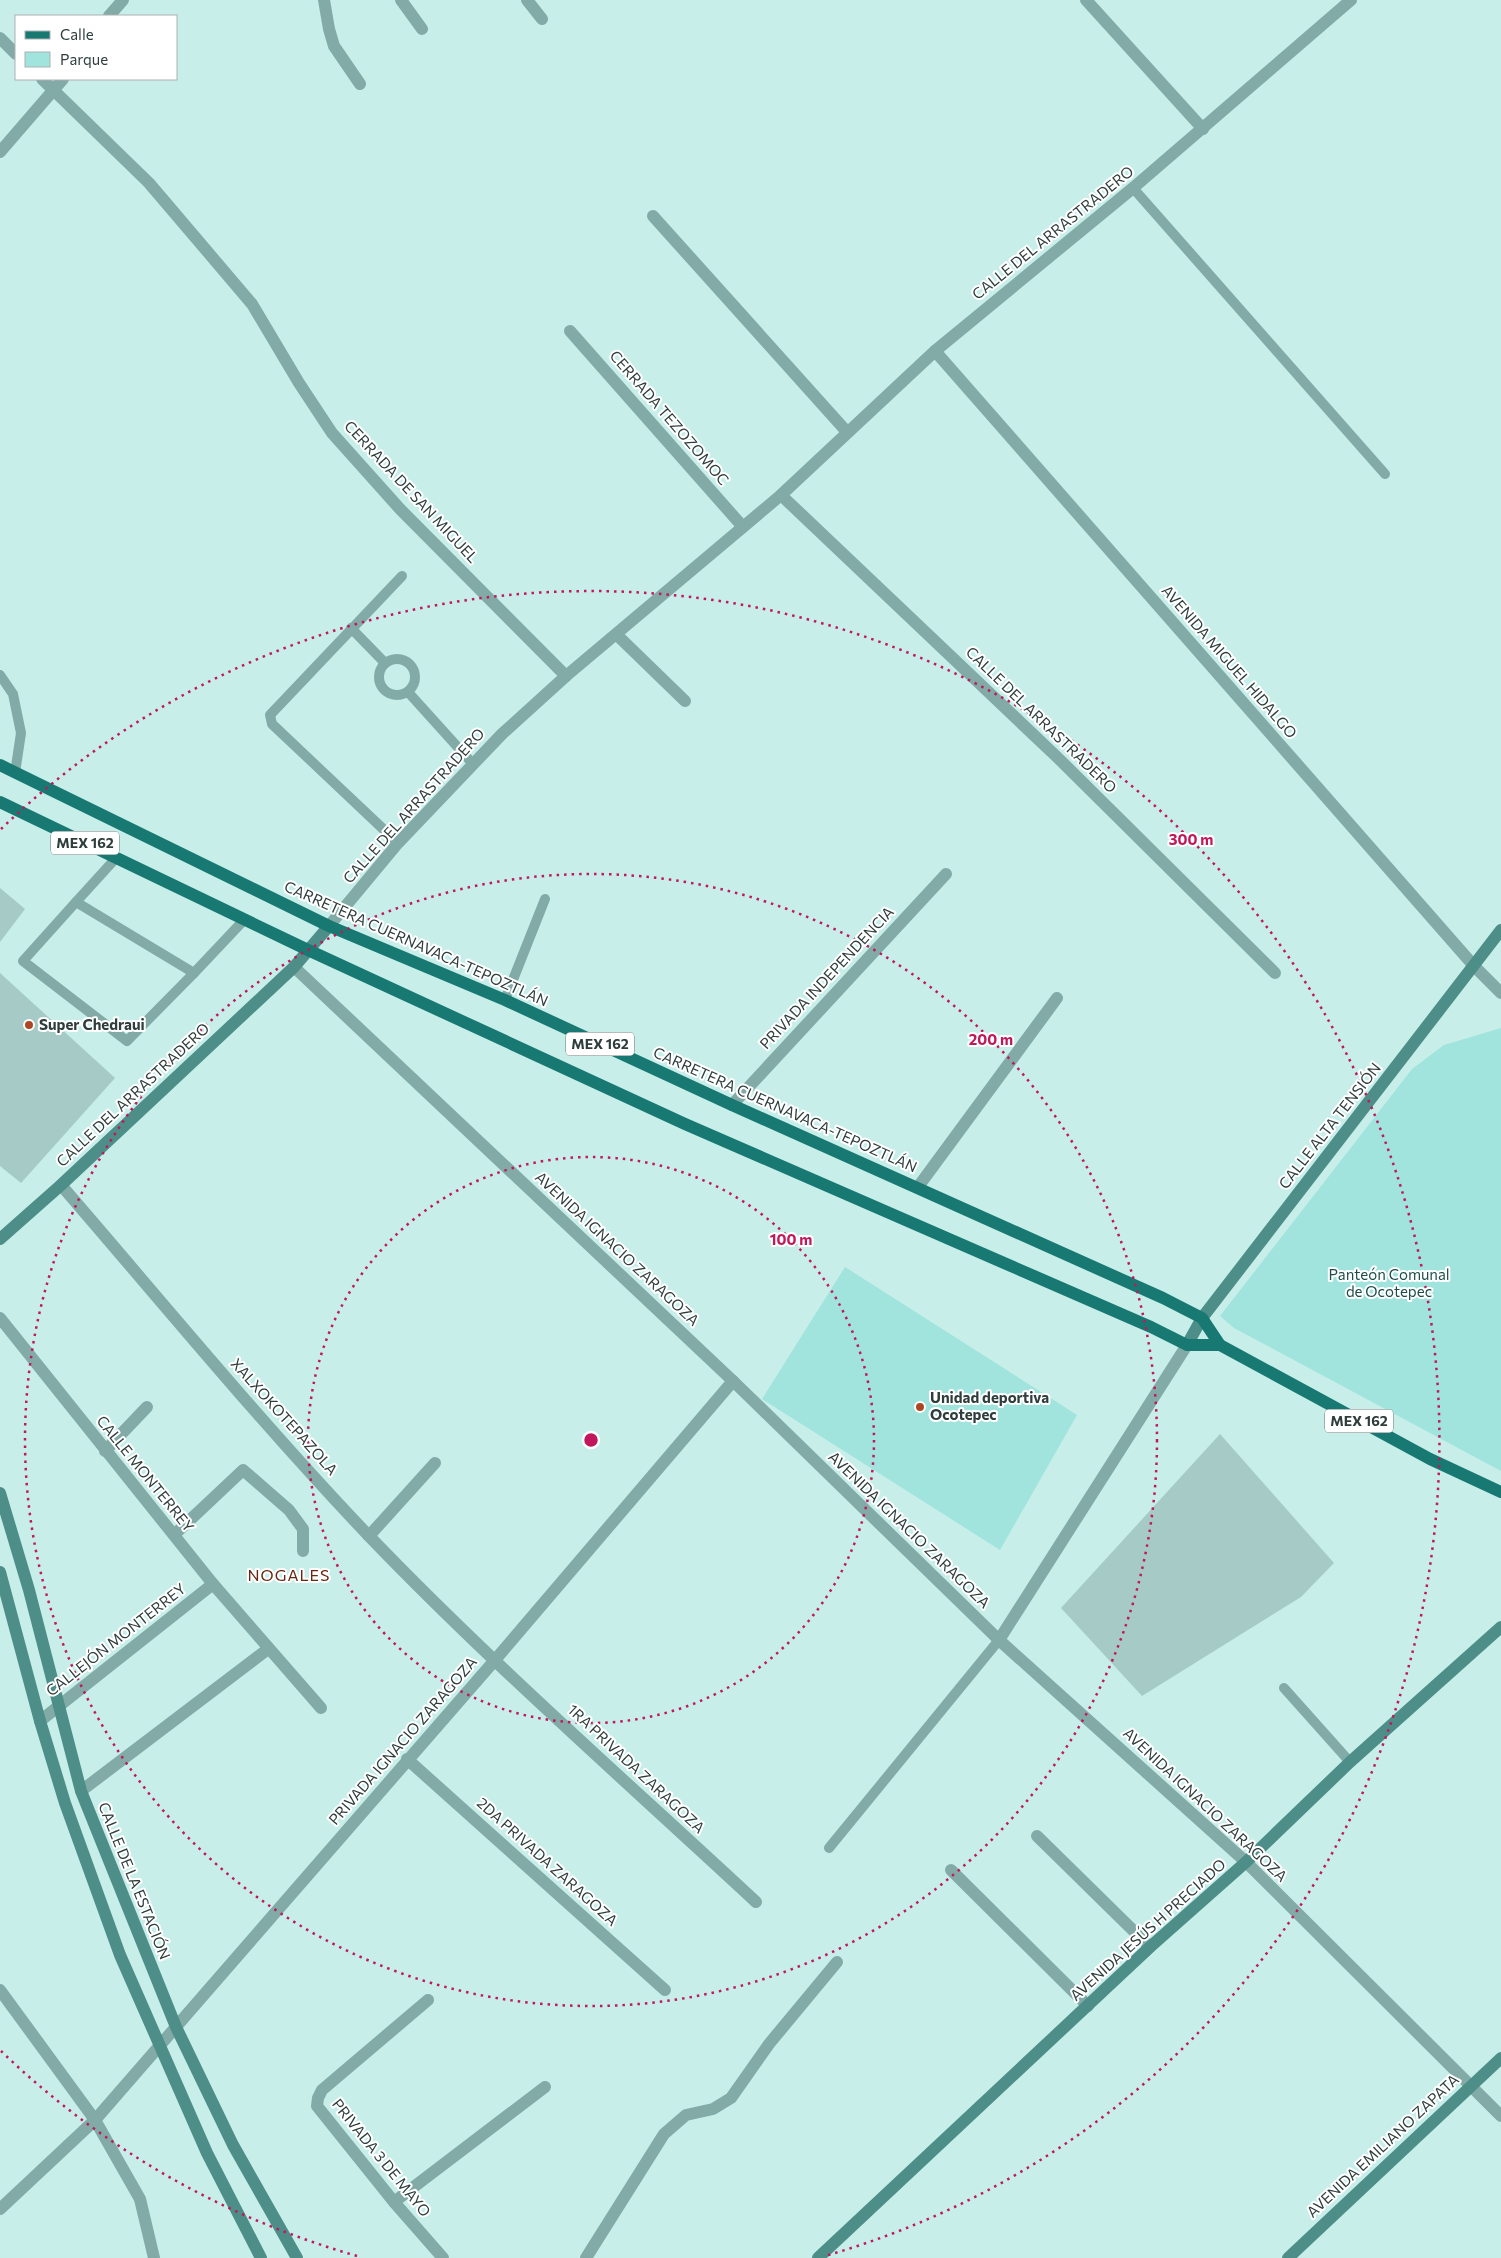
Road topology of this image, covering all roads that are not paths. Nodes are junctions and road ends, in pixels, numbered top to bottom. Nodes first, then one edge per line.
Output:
1 (122, 0) edge
2 (324, 0) edge
3 (401, 0) edge
4 (527, 0) edge
5 (1086, 0) edge
6 (1351, 0) edge
7 (110, 15) edge
8 (542, 19) dead end
9 (422, 29) dead end
10 (0, 38) edge
11 (15, 53) edge
12 (43, 80) edge
13 (62, 80) edge
14 (360, 84) dead end
15 (54, 90) junction
16 (1203, 129) junction
17 (0, 152) edge
18 (1133, 188) junction
19 (653, 216) dead end
20 (570, 331) dead end
21 (935, 351) junction
22 (847, 432) junction
23 (1385, 474) dead end
24 (781, 495) junction
25 (743, 527) junction
26 (402, 576) dead end
27 (351, 628) junction
28 (617, 635) junction
29 (385, 664) junction
30 (0, 674) edge
31 (566, 676) junction
32 (408, 692) junction
33 (685, 701) dead end
34 (473, 764) junction
35 (0, 766) edge
36 (15, 773) junction
37 (0, 802) edge
38 (398, 843) junction
39 (116, 858) junction
40 (946, 874) dead end
41 (544, 899) dead end
42 (76, 902) junction
43 (244, 920) junction
44 (329, 926) junction
45 (1501, 930) edge
46 (308, 950) junction
47 (1474, 966) junction
48 (294, 967) junction
49 (194, 972) junction
50 (1276, 973) dead end
51 (1501, 993) edge
52 (1057, 998) dead end
53 (504, 1000) junction
54 (732, 1105) junction
55 (61, 1185) junction
56 (918, 1187) junction
57 (0, 1239) edge
58 (0, 1318) edge
59 (1202, 1318) junction
60 (1187, 1345) junction
61 (1220, 1345) junction
62 (733, 1381) junction
63 (146, 1407) dead end
64 (105, 1451) junction
65 (435, 1463) dead end
66 (1501, 1492) edge
67 (0, 1493) edge
68 (174, 1535) junction
69 (369, 1536) junction
70 (303, 1551) dead end
71 (0, 1572) edge
72 (213, 1584) junction
73 (1501, 1627) edge
74 (999, 1640) junction
75 (268, 1649) junction
76 (495, 1660) junction
77 (1284, 1688) dead end
78 (58, 1706) junction
79 (321, 1708) dead end
80 (40, 1721) junction
81 (407, 1759) junction
82 (1350, 1762) junction
83 (81, 1791) junction
84 (1037, 1836) dead end
85 (829, 1848) dead end
86 (1246, 1862) junction
87 (951, 1870) dead end
88 (756, 1902) dead end
89 (1150, 1947) junction
90 (837, 1962) dead end
91 (0, 1990) edge
92 (665, 1990) dead end
93 (428, 2000) dead end
94 (1088, 2006) junction
95 (176, 2027) junction
96 (158, 2046) junction
97 (1501, 2058) edge
98 (1470, 2087) junction
99 (545, 2088) dead end
100 (1501, 2116) edge
101 (95, 2120) junction
102 (394, 2202) junction
103 (0, 2209) edge
104 (154, 2258) edge
105 (261, 2258) edge
106 (297, 2258) edge
107 (443, 2258) edge
108 (586, 2258) edge
109 (818, 2258) edge
110 (1288, 2258) edge

1 - 7 street
2 - 14 street
3 - 9 street
4 - 8 street
5 - 16 street
6 - 16 street, CALLE DEL ARRASTRADERO
10 - 11 street
12 - 15 street, CERRADA DE SAN MIGUEL
13 - 15 street
15 - 17 street
15 - 31 street, CERRADA DE SAN MIGUEL
16 - 18 street, CALLE DEL ARRASTRADERO
18 - 21 street, CALLE DEL ARRASTRADERO
18 - 23 lane
19 - 22 street
20 - 25 street, CERRADA TEZOZOMOC
21 - 22 street, CALLE DEL ARRASTRADERO
21 - 47 street, AVENIDA MIGUEL HIDALGO
22 - 24 street, CALLE DEL ARRASTRADERO
24 - 25 street, CALLE DEL ARRASTRADERO
24 - 50 street, CALLE DEL ARRASTRADERO
25 - 28 street, CALLE DEL ARRASTRADERO
26 - 27 lane
27 - 29 lane
27 - 38 lane
28 - 31 street, CALLE DEL ARRASTRADERO
28 - 33 street
29 - 32 lane
29 - 32 lane
30 - 36 lane
31 - 34 street, CALLE DEL ARRASTRADERO
32 - 34 lane
34 - 38 street, CALLE DEL ARRASTRADERO
35 - 36 main road, CARRETERA CUERNAVACA-TEPOZTLÁN / MEX 162
36 - 44 main road, CARRETERA CUERNAVACA-TEPOZTLÁN / MEX 162
37 - 39 main road, CARRETERA CUERNAVACA-TEPOZTLÁN / MEX 162
38 - 44 street, CALLE DEL ARRASTRADERO
39 - 42 lane
39 - 43 main road, CARRETERA CUERNAVACA-TEPOZTLÁN / MEX 162
40 - 54 street, PRIVADA INDEPENDENCIA
41 - 53 lane
42 - 49 lane
42 - 49 lane
43 - 46 main road, CARRETERA CUERNAVACA-TEPOZTLÁN / MEX 162
43 - 49 lane
44 - 46 street, CALLE DEL ARRASTRADERO
44 - 53 main road, CARRETERA CUERNAVACA-TEPOZTLÁN / MEX 162
45 - 47 street, CALLE ALTA TENSIÓN
46 - 48 street, CALLE DEL ARRASTRADERO
46 - 60 main road, CARRETERA CUERNAVACA-TEPOZTLÁN / MEX 162
47 - 51 street, AVENIDA MIGUEL HIDALGO
47 - 59 street, CALLE ALTA TENSIÓN
48 - 55 street, CALLE DEL ARRASTRADERO
48 - 62 street, AVENIDA IGNACIO ZARAGOZA
52 - 56 street
53 - 54 main road, CARRETERA CUERNAVACA-TEPOZTLÁN / MEX 162
54 - 56 main road, CARRETERA CUERNAVACA-TEPOZTLÁN / MEX 162
55 - 57 street, CALLE DEL ARRASTRADERO
55 - 69 street, XALXOKOTEPAZOLA
56 - 59 main road, CARRETERA CUERNAVACA-TEPOZTLÁN / MEX 162
58 - 64 street, CALLE MONTERREY
59 - 60 street, CALLE ALTA TENSIÓN
59 - 61 main road, CARRETERA CUERNAVACA-TEPOZTLÁN / MEX 162
60 - 61 main road, CARRETERA CUERNAVACA-TEPOZTLÁN / MEX 162
60 - 74 street
61 - 66 main road, CARRETERA CUERNAVACA-TEPOZTLÁN / MEX 162
62 - 74 street, AVENIDA IGNACIO ZARAGOZA
62 - 76 street, PRIVADA IGNACIO ZARAGOZA
63 - 64 street
64 - 68 street, CALLE MONTERREY
65 - 69 street
67 - 78 street, CALLE DE LA ESTACIÓN
68 - 70 street
68 - 72 street, CALLE MONTERREY
69 - 76 street, XALXOKOTEPAZOLA
71 - 80 street
72 - 75 street, CALLE MONTERREY
72 - 78 street, CALLEJÓN MONTERREY
73 - 82 street, AVENIDA JESÚS H PRECIADO
74 - 85 lane
74 - 86 street, AVENIDA IGNACIO ZARAGOZA
75 - 79 street, CALLE MONTERREY
75 - 83 street
76 - 81 street, PRIVADA IGNACIO ZARAGOZA
76 - 88 street, 1RA PRIVADA ZARAGOZA
77 - 82 lane
78 - 80 street, CALLEJÓN MONTERREY
78 - 83 street, CALLE DE LA ESTACIÓN
80 - 96 street
81 - 92 street, 2DA PRIVADA ZARAGOZA
81 - 95 street, PRIVADA IGNACIO ZARAGOZA
82 - 86 street, AVENIDA JESÚS H PRECIADO
83 - 95 street, CALLE DE LA ESTACIÓN
84 - 89 street
86 - 89 street, AVENIDA JESÚS H PRECIADO
86 - 98 street, AVENIDA IGNACIO ZARAGOZA
87 - 94 street
89 - 94 street, AVENIDA JESÚS H PRECIADO
90 - 108 street
91 - 101 street
93 - 102 street, PRIVADA 3 DE MAYO
94 - 109 street, AVENIDA JESÚS H PRECIADO
95 - 96 street, PRIVADA IGNACIO ZARAGOZA
95 - 106 street, CALLE DE LA ESTACIÓN
96 - 101 street, PRIVADA IGNACIO ZARAGOZA
96 - 105 street
97 - 98 street, AVENIDA EMILIANO ZAPATA
98 - 100 street, AVENIDA IGNACIO ZARAGOZA
98 - 110 street, AVENIDA EMILIANO ZAPATA
99 - 102 street
101 - 103 street, PRIVADA IGNACIO ZARAGOZA
101 - 104 street
102 - 107 street, PRIVADA 3 DE MAYO

